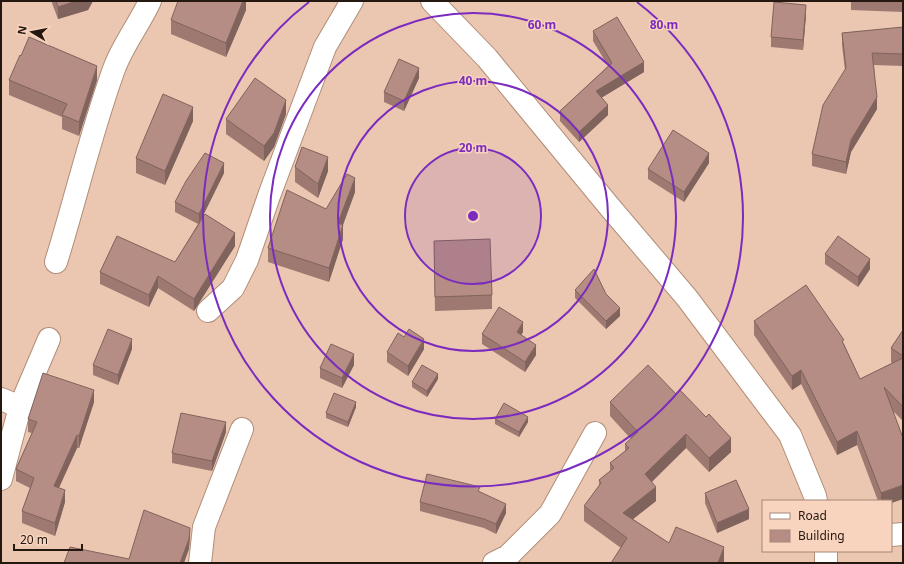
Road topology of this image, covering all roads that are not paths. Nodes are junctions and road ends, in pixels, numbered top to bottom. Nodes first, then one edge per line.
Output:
1 (150, 1) edge
2 (352, 1) edge
3 (432, 1) edge
4 (56, 262) dead end
5 (208, 311) dead end
6 (49, 339) dead end
7 (11, 403) edge
8 (242, 429) dead end
9 (595, 433) dead end
10 (1, 479) edge
11 (816, 500) edge
12 (903, 534) edge
13 (892, 535) edge
14 (826, 552) edge
15 (200, 563) edge
16 (494, 563) edge
17 (826, 563) edge

1 - 4 street
2 - 5 street
3 - 11 street
6 - 7 street
7 - 10 street
8 - 15 street
9 - 16 street
12 - 13 street
14 - 17 street

